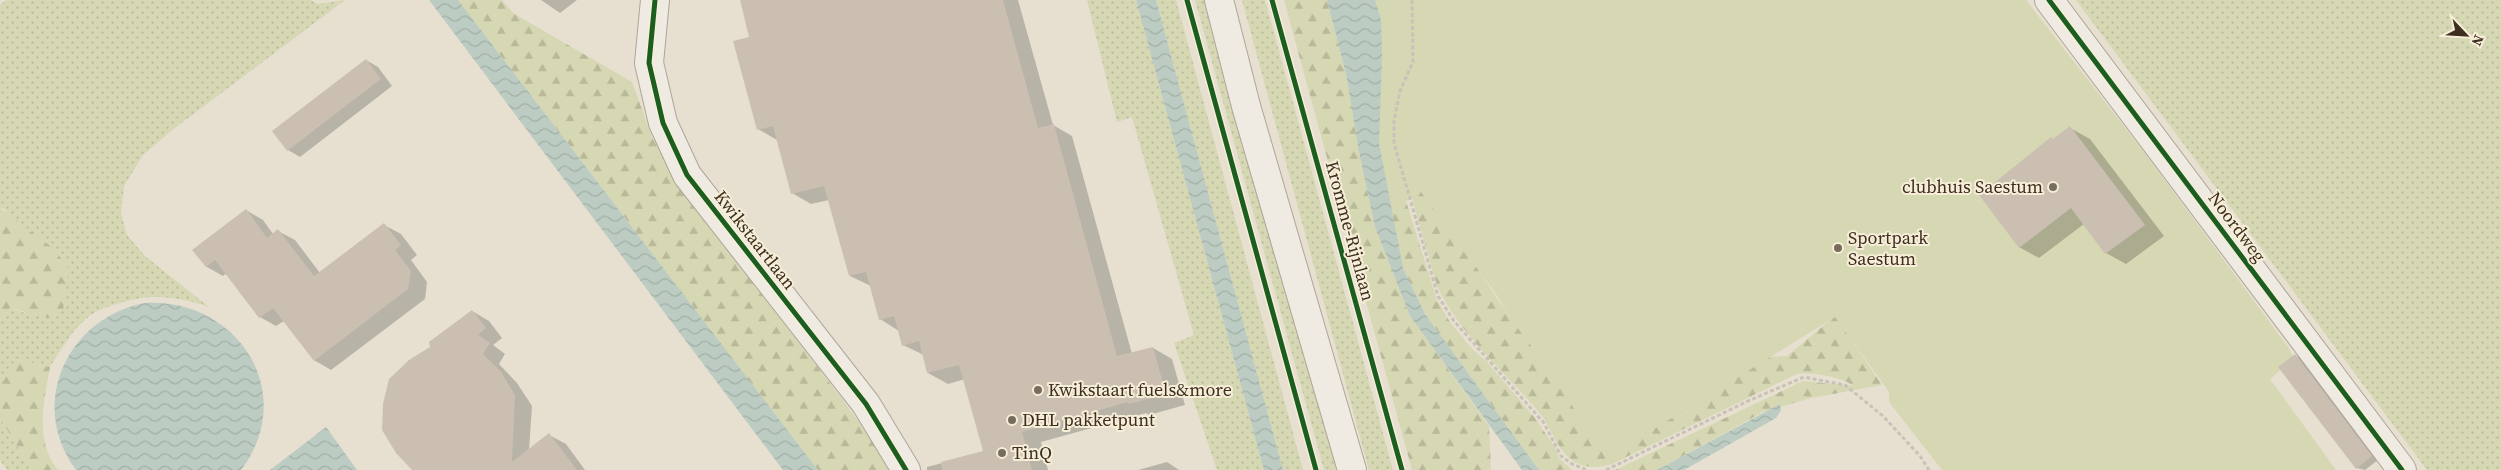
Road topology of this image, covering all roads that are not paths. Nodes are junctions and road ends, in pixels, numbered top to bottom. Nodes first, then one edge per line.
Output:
1 (654, 0) edge
2 (1219, 0) edge
3 (2049, 0) edge
4 (906, 470) edge
5 (1352, 470) edge
6 (2402, 470) edge

1 - 4 street, Kwikstaartlaan
2 - 5 street
3 - 6 street, Noordweg

